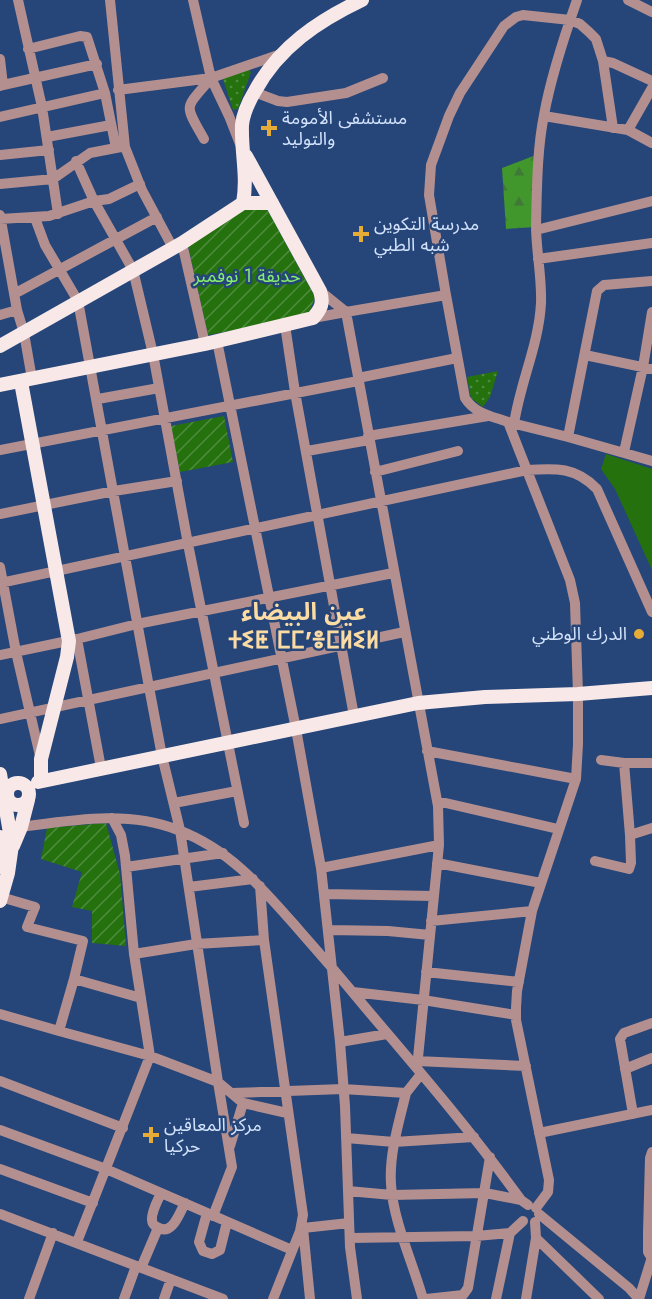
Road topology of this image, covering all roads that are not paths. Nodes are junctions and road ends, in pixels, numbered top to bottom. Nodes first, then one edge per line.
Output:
1 (18, 0) edge
2 (110, 0) edge
3 (193, 0) edge
4 (362, 0) edge
5 (578, 0) edge
6 (628, 0) edge
7 (652, 12) edge
8 (570, 20) junction
9 (28, 49) junction
10 (281, 54) junction
11 (0, 59) edge
12 (603, 61) junction
13 (97, 64) junction
14 (35, 78) junction
15 (212, 78) junction
16 (383, 78) dead end
17 (652, 81) edge
18 (1, 85) edge
19 (652, 88) edge
20 (118, 90) junction
21 (254, 92) junction
22 (105, 93) junction
23 (42, 107) junction
24 (544, 116) junction
25 (0, 117) edge
26 (111, 125) junction
27 (613, 128) junction
28 (628, 130) junction
29 (47, 137) junction
30 (204, 139) dead end
31 (652, 144) edge
32 (120, 148) junction
33 (242, 149) junction
34 (50, 150) junction
35 (0, 155) edge
36 (76, 161) junction
37 (53, 178) junction
38 (0, 184) edge
39 (140, 184) junction
40 (652, 190) edge
41 (94, 201) junction
42 (272, 202) junction
43 (649, 202) edge
44 (243, 203) junction
45 (58, 214) junction
46 (1, 217) edge
47 (157, 217) junction
48 (35, 218) junction
49 (536, 230) junction
50 (116, 240) junction
51 (652, 243) edge
52 (178, 245) junction
53 (538, 259) junction
54 (61, 270) junction
55 (133, 270) junction
56 (652, 281) edge
57 (320, 291) junction
58 (14, 294) junction
59 (446, 295) junction
60 (78, 301) junction
61 (17, 310) junction
62 (346, 312) junction
63 (652, 312) edge
64 (0, 315) edge
65 (313, 318) junction
66 (285, 325) junction
67 (24, 333) junction
68 (211, 343) junction
69 (0, 346) edge
70 (153, 354) junction
71 (585, 355) junction
72 (457, 358) junction
73 (92, 366) junction
74 (648, 368) edge
75 (358, 379) junction
76 (27, 380) junction
77 (0, 386) edge
78 (159, 388) junction
79 (295, 392) junction
80 (98, 399) junction
81 (231, 406) junction
82 (491, 416) junction
83 (166, 418) junction
84 (511, 423) junction
85 (103, 430) junction
86 (568, 437) junction
87 (369, 438) junction
88 (33, 442) junction
89 (0, 450) edge
90 (307, 452) junction
91 (458, 452) dead end
92 (624, 452) junction
93 (652, 461) edge
94 (527, 470) junction
95 (375, 472) junction
96 (177, 481) junction
97 (114, 491) junction
98 (380, 503) junction
99 (45, 504) junction
100 (0, 514) edge
101 (318, 516) junction
102 (255, 530) junction
103 (188, 544) junction
104 (126, 558) junction
105 (0, 567) edge
106 (57, 571) junction
107 (393, 573) junction
108 (2, 583) edge
109 (331, 584) junction
110 (269, 597) junction
111 (202, 611) junction
112 (652, 612) edge
113 (137, 624) junction
114 (405, 632) junction
115 (73, 640) junction
116 (341, 646) junction
117 (16, 652) junction
118 (0, 655) edge
119 (282, 659) junction
120 (214, 674) junction
121 (148, 687) junction
122 (652, 688) edge
123 (578, 694) junction
124 (88, 700) junction
125 (418, 703) junction
126 (54, 707) junction
127 (30, 713) junction
128 (354, 716) junction
129 (0, 720) edge
130 (296, 729) junction
131 (227, 742) junction
132 (427, 751) junction
133 (162, 756) junction
134 (41, 759) junction
135 (601, 760) dead end
136 (624, 763) junction
137 (652, 763) edge
138 (101, 768) junction
139 (576, 779) junction
140 (39, 781) junction
141 (6, 788) edge
142 (237, 791) junction
143 (29, 797) junction
144 (437, 801) junction
145 (174, 803) junction
146 (112, 818) junction
147 (244, 823) dead end
148 (21, 827) junction
149 (652, 828) edge
150 (558, 829) junction
151 (180, 830) junction
152 (630, 835) junction
153 (0, 837) edge
154 (438, 845) junction
155 (11, 851) junction
156 (223, 853) junction
157 (184, 860) junction
158 (595, 861) dead end
159 (437, 863) junction
160 (0, 867) edge
161 (126, 867) junction
162 (321, 868) junction
163 (256, 883) junction
164 (542, 883) junction
165 (189, 887) junction
166 (325, 894) junction
167 (433, 896) junction
168 (1, 899) edge
169 (532, 911) junction
170 (431, 921) junction
171 (329, 930) junction
172 (430, 935) junction
173 (264, 940) junction
174 (196, 944) junction
175 (134, 954) junction
176 (331, 967) junction
177 (426, 972) junction
178 (74, 979) junction
179 (519, 982) junction
180 (353, 992) junction
181 (141, 998) junction
182 (423, 1000) junction
183 (0, 1014) edge
184 (516, 1015) junction
185 (652, 1023) edge
186 (59, 1031) junction
187 (387, 1034) junction
188 (340, 1042) junction
189 (150, 1056) junction
190 (652, 1059) edge
191 (526, 1066) junction
192 (418, 1068) junction
193 (625, 1069) junction
194 (0, 1081) edge
195 (218, 1082) junction
196 (343, 1089) junction
197 (284, 1090) junction
198 (232, 1093) junction
199 (406, 1093) junction
200 (243, 1103) junction
201 (652, 1110) edge
202 (287, 1113) junction
203 (633, 1114) junction
204 (123, 1128) junction
205 (0, 1130) edge
206 (539, 1133) junction
207 (474, 1137) junction
208 (346, 1138) junction
209 (394, 1142) junction
210 (230, 1147) junction
211 (652, 1152) edge
212 (490, 1157) junction
213 (0, 1169) edge
214 (106, 1169) junction
215 (651, 1183) edge
216 (348, 1191) junction
217 (161, 1193) junction
218 (484, 1193) junction
219 (392, 1195) junction
220 (93, 1203) junction
221 (184, 1203) junction
222 (532, 1210) junction
223 (210, 1215) junction
224 (1, 1217) edge
225 (523, 1221) junction
226 (228, 1222) junction
227 (349, 1223) junction
228 (302, 1225) junction
229 (158, 1228) junction
230 (52, 1233) junction
231 (510, 1233) junction
232 (403, 1236) junction
233 (476, 1236) junction
234 (350, 1238) junction
235 (536, 1238) junction
236 (77, 1242) junction
237 (292, 1250) junction
238 (651, 1257) edge
239 (139, 1267) junction
240 (171, 1279) junction
241 (593, 1297) edge
242 (29, 1299) edge
243 (124, 1299) edge
244 (164, 1299) edge
245 (223, 1299) edge
246 (273, 1299) edge
247 (310, 1299) edge
248 (357, 1299) edge
249 (425, 1299) edge
250 (496, 1299) edge
251 (525, 1299) edge
252 (639, 1299) edge

1 - 9 street
2 - 20 street
3 - 15 street
4 - 10 main road
5 - 8 street
6 - 7 street
8 - 12 street
8 - 24 street
8 - 59 street
9 - 13 street
9 - 14 street
10 - 15 street
10 - 21 main road
11 - 18 street
12 - 17 street
12 - 27 street
13 - 14 street
13 - 22 street
14 - 18 street
14 - 23 street
15 - 20 street
15 - 30 street
15 - 33 street
16 - 21 street
19 - 28 street
20 - 32 street
21 - 33 main road
22 - 23 street
22 - 26 street
23 - 25 street
23 - 29 street
24 - 27 street
24 - 49 street
26 - 29 street
26 - 32 street
27 - 28 street
28 - 31 street
29 - 34 street
32 - 36 street
32 - 39 street
33 - 42 main road
33 - 44 main road
34 - 35 street
34 - 37 street
36 - 37 street
36 - 41 street
37 - 38 street
37 - 45 street
39 - 41 street
39 - 47 street
40 - 43 street
41 - 45 street
41 - 50 street
42 - 44 main road
42 - 57 main road
43 - 49 street
44 - 52 main road
45 - 48 street
46 - 48 street
46 - 58 street
47 - 50 street
47 - 52 street
48 - 54 street
49 - 53 street
50 - 54 street
50 - 55 street
51 - 53 street
52 - 55 main road
52 - 68 street
53 - 84 street
54 - 58 street
54 - 60 street
55 - 60 main road
55 - 70 street
56 - 71 street
57 - 62 street
57 - 65 main road
58 - 61 street
59 - 62 street
59 - 72 street
60 - 67 main road
60 - 73 street
61 - 64 street
61 - 67 street
62 - 65 street
62 - 75 street
63 - 74 street
65 - 66 main road
66 - 68 main road
66 - 79 street
67 - 69 main road
67 - 76 street
68 - 70 main road
68 - 81 street
70 - 73 main road
70 - 78 street
71 - 74 street
71 - 86 street
72 - 75 street
72 - 82 street
73 - 76 main road
73 - 80 street
74 - 92 street
75 - 79 street
75 - 87 street
76 - 77 main road
76 - 88 main road
78 - 80 street
78 - 83 street
79 - 81 street
79 - 90 street
80 - 85 street
81 - 83 street
81 - 102 street
82 - 84 street
82 - 87 street
83 - 85 street
83 - 96 street
84 - 86 street
84 - 94 street
85 - 88 street
85 - 97 street
86 - 92 street
87 - 90 street
87 - 95 street
88 - 89 street
88 - 99 main road
90 - 101 street
91 - 95 street
92 - 93 street
94 - 98 street
94 - 112 street
94 - 123 street
95 - 98 street
96 - 97 street
96 - 103 street
97 - 99 street
97 - 104 street
98 - 101 street
98 - 107 street
99 - 100 street
99 - 106 main road
101 - 102 street
101 - 109 street
102 - 103 street
102 - 110 street
103 - 104 street
103 - 111 street
104 - 106 street
104 - 113 street
105 - 108 street
106 - 108 street
106 - 115 main road
107 - 109 street
107 - 114 street
108 - 117 street
109 - 110 street
109 - 116 street
110 - 111 street
110 - 119 street
111 - 113 street
111 - 120 street
113 - 115 street
113 - 121 street
114 - 116 street
114 - 125 street
115 - 117 street
115 - 124 street
115 - 126 main road
116 - 119 street
116 - 128 street
117 - 118 street
117 - 127 street
119 - 120 street
119 - 130 street
120 - 121 street
120 - 131 street
121 - 124 street
121 - 133 street
122 - 123 main road
123 - 125 main road
123 - 139 street
124 - 126 street
124 - 138 street
125 - 128 main road
125 - 132 street
126 - 127 street
126 - 134 main road
127 - 129 street
127 - 134 street
128 - 130 main road
130 - 131 main road
130 - 162 street
131 - 133 main road
131 - 142 street
132 - 139 street
132 - 144 street
133 - 138 main road
133 - 145 street
134 - 140 main road
135 - 136 street
136 - 137 street
136 - 152 street
138 - 140 main road
139 - 150 street
140 - 141 main road
140 - 143 main road
141 - 143 main road
141 - 143 main road
141 - 155 main road
142 - 145 street
142 - 147 street
143 - 148 main road
144 - 150 street
144 - 154 street
145 - 151 street
146 - 148 street
146 - 151 street
146 - 161 street
148 - 155 main road
149 - 152 street
150 - 164 street
151 - 156 street
151 - 157 street
152 - 158 street
153 - 160 main road
154 - 159 street
154 - 162 street
155 - 168 main road
156 - 157 street
156 - 163 street
157 - 161 street
157 - 165 street
159 - 164 street
159 - 167 street
161 - 175 street
162 - 166 street
163 - 165 street
163 - 173 street
163 - 176 street
164 - 169 street
165 - 174 street
166 - 167 street
166 - 171 street
167 - 170 street
168 - 178 street
169 - 170 street
169 - 179 street
170 - 172 street
171 - 172 street
171 - 176 street
172 - 177 street
173 - 174 street
173 - 197 street
174 - 175 street
174 - 195 street
175 - 181 street
176 - 180 street
176 - 188 street
177 - 179 street
177 - 182 street
178 - 181 street
178 - 186 street
179 - 184 street
180 - 182 street
180 - 187 street
181 - 189 street
182 - 184 street
182 - 192 street
183 - 186 street
184 - 191 street
185 - 193 street
186 - 189 street
187 - 188 street
187 - 192 street
188 - 196 street
189 - 195 street
189 - 204 street
190 - 193 street
191 - 192 street
191 - 206 street
192 - 199 street
192 - 207 street
193 - 203 street
194 - 204 street
195 - 198 street
195 - 210 street
196 - 197 street
196 - 199 street
196 - 208 street
197 - 198 street
197 - 202 street
198 - 200 street
199 - 209 street
200 - 202 street
200 - 210 street
201 - 203 street
202 - 228 street
203 - 206 street
204 - 214 street
205 - 214 street
206 - 222 street
207 - 209 street
207 - 212 street
208 - 209 street
208 - 216 street
209 - 219 street
210 - 223 street
211 - 215 street
212 - 218 street
212 - 222 street
213 - 220 street
214 - 217 street
214 - 220 street
215 - 238 street
216 - 219 street
216 - 227 street
217 - 221 street
217 - 229 street
218 - 219 street
218 - 222 street
218 - 233 street
219 - 232 street
220 - 236 street
221 - 223 street
221 - 229 street
222 - 225 street
222 - 225 street
222 - 235 street
222 - 252 street
223 - 226 street
223 - 226 street
224 - 230 street
225 - 231 street
226 - 237 street
227 - 228 street
227 - 234 street
228 - 237 street
228 - 247 street
229 - 239 street
230 - 236 street
230 - 242 street
231 - 233 street
231 - 250 street
232 - 233 street
232 - 234 street
232 - 249 street
233 - 249 street
234 - 248 street
235 - 241 street
235 - 251 street
236 - 239 street
237 - 246 street
238 - 252 street
239 - 240 street
239 - 243 street
240 - 244 street
240 - 245 street

